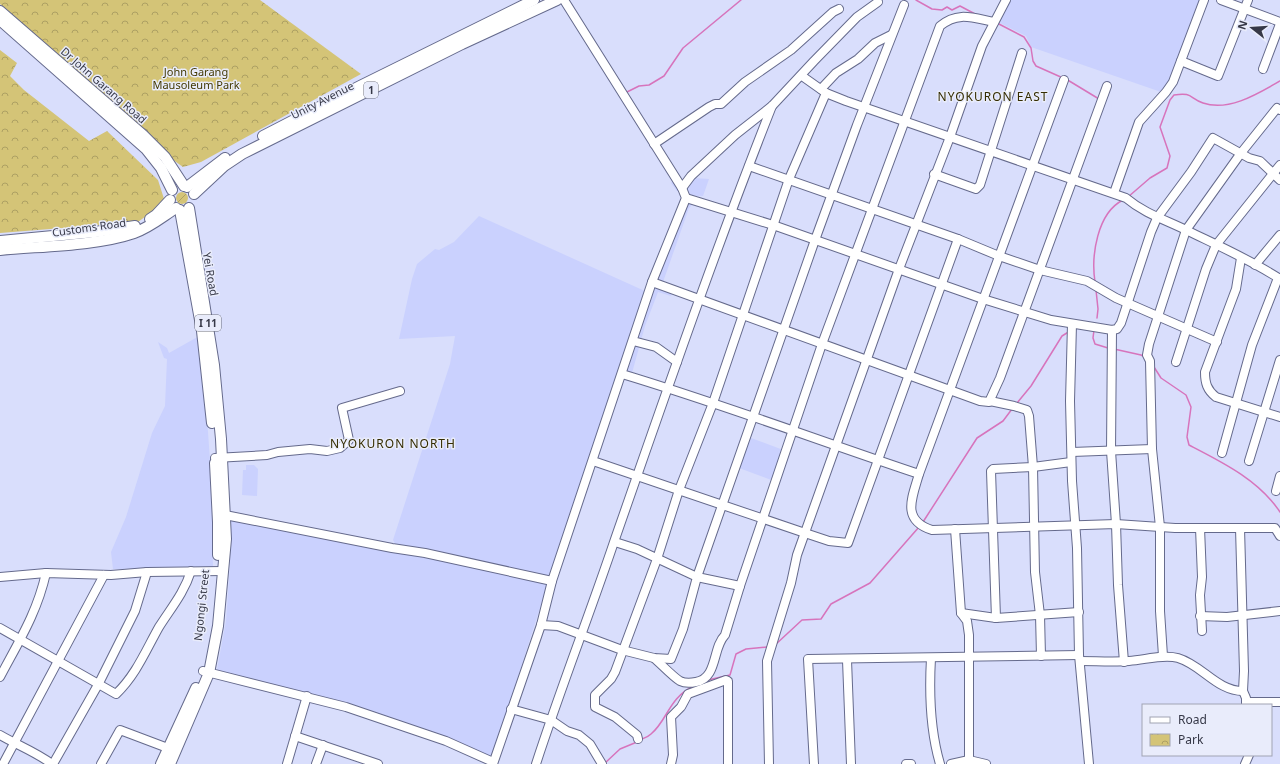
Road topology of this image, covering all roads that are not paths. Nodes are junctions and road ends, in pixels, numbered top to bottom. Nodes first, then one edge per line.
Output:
1 (534, 0) edge
2 (557, 0) edge
3 (564, 0) edge
4 (1006, 0) edge
5 (1204, 0) edge
6 (1221, 0) edge
7 (1248, 0) edge
8 (878, 2) dead end
9 (518, 4) edge
10 (904, 5) dead end
11 (1244, 8) junction
12 (839, 9) dead end
13 (0, 11) edge
14 (0, 20) edge
15 (995, 20) junction
16 (1280, 23) edge
17 (891, 35) junction
18 (1022, 53) dead end
19 (1181, 61) junction
20 (1263, 69) dead end
21 (802, 76) junction
22 (1064, 80) dead end
23 (1107, 86) dead end
24 (823, 91) junction
25 (772, 106) junction
26 (864, 107) junction
27 (1280, 110) edge
28 (905, 121) junction
29 (950, 137) junction
30 (654, 144) junction
31 (992, 151) junction
32 (1241, 153) junction
33 (1032, 165) junction
34 (1280, 165) edge
35 (749, 166) junction
36 (934, 174) junction
37 (1273, 174) junction
38 (1072, 179) junction
39 (789, 180) junction
40 (1280, 180) edge
41 (682, 188) junction
42 (188, 189) junction
43 (172, 190) junction
44 (1114, 194) junction
45 (832, 195) junction
46 (686, 198) junction
47 (179, 206) junction
48 (872, 210) junction
49 (732, 212) junction
50 (1157, 218) junction
51 (773, 225) junction
52 (916, 225) junction
53 (1186, 230) junction
54 (1280, 235) edge
55 (958, 239) junction
56 (815, 240) junction
57 (0, 241) edge
58 (1216, 245) junction
59 (0, 250) edge
60 (855, 253) junction
61 (999, 256) junction
62 (1241, 258) junction
63 (1254, 265) junction
64 (899, 269) junction
65 (1040, 270) junction
66 (1279, 279) edge
67 (652, 282) junction
68 (942, 283) junction
69 (700, 299) junction
70 (983, 299) junction
71 (1128, 304) junction
72 (1024, 311) junction
73 (742, 315) junction
74 (1158, 316) junction
75 (1072, 324) junction
76 (1186, 328) junction
77 (783, 329) junction
78 (1112, 330) junction
79 (633, 341) junction
80 (1218, 342) junction
81 (822, 344) junction
82 (867, 360) junction
83 (1280, 360) edge
84 (677, 362) junction
85 (1176, 362) dead end
86 (622, 374) junction
87 (909, 375) junction
88 (668, 388) junction
89 (951, 390) junction
90 (400, 391) dead end
91 (990, 401) junction
92 (713, 403) junction
93 (1236, 403) junction
94 (1264, 413) junction
95 (752, 417) junction
96 (1280, 417) edge
97 (792, 432) junction
98 (217, 439) joint
99 (836, 446) junction
100 (1152, 450) junction
101 (1111, 451) junction
102 (1072, 452) junction
103 (1222, 452) dead end
104 (218, 457) junction
105 (878, 460) junction
106 (593, 461) junction
107 (1249, 461) dead end
108 (1071, 462) junction
109 (1034, 467) junction
110 (919, 474) junction
111 (636, 475) junction
112 (1280, 476) edge
113 (679, 490) junction
114 (1276, 492) dead end
115 (722, 504) junction
116 (221, 516) junction
117 (764, 518) junction
118 (1075, 524) junction
119 (1116, 524) junction
120 (1034, 526) junction
121 (993, 527) junction
122 (1160, 527) junction
123 (1200, 528) junction
124 (1240, 528) junction
125 (954, 529) junction
126 (805, 533) junction
127 (1280, 536) edge
128 (614, 542) junction
129 (657, 559) junction
130 (191, 571) junction
131 (220, 571) junction
132 (147, 572) junction
133 (46, 573) junction
134 (104, 575) junction
135 (0, 577) edge
136 (698, 577) junction
137 (552, 581) junction
138 (740, 586) junction
139 (1280, 611) edge
140 (1079, 612) junction
141 (961, 613) junction
142 (1040, 615) junction
143 (1200, 616) junction
144 (1241, 616) junction
145 (996, 618) junction
146 (542, 625) junction
147 (0, 628) edge
148 (1202, 631) dead end
149 (581, 635) junction
150 (20, 639) junction
151 (622, 650) junction
152 (1041, 656) junction
153 (1163, 656) junction
154 (654, 658) junction
155 (931, 658) junction
156 (969, 658) junction
157 (1080, 658) junction
158 (847, 660) junction
159 (58, 661) junction
160 (1124, 662) junction
161 (206, 672) junction
162 (0, 677) edge
163 (99, 683) junction
164 (1243, 691) junction
165 (307, 696) junction
166 (1280, 702) edge
167 (1246, 704) edge
168 (511, 709) junction
169 (551, 720) junction
170 (0, 735) edge
171 (295, 736) junction
172 (638, 739) dead end
173 (15, 744) junction
174 (323, 745) junction
175 (172, 750) junction
176 (359, 761) edge
177 (969, 762) edge
178 (493, 763) edge
179 (3, 764) edge
180 (53, 764) edge
181 (101, 764) edge
182 (161, 764) edge
183 (170, 764) edge
184 (287, 764) edge
185 (316, 764) edge
186 (378, 764) edge
187 (536, 764) edge
188 (602, 764) edge
189 (671, 764) edge
190 (728, 764) edge
191 (769, 764) edge
192 (814, 764) edge
193 (851, 764) edge
194 (906, 764) edge
195 (911, 764) edge
196 (940, 764) edge
197 (951, 764) edge
198 (986, 764) edge
199 (1089, 764) edge

1 - 9 main road, Unity Avenue / 1
2 - 42 main road, Unity Avenue / 1
3 - 30 street
4 - 15 street
5 - 19 street
6 - 11 street
7 - 11 street
8 - 21 street
9 - 42 main road, Unity Avenue / 1
10 - 17 street
11 - 16 street
11 - 19 street
12 - 30 street
13 - 42 main road, Dr John Garang Road
14 - 43 main road, Dr John Garang Road
15 - 28 street
15 - 29 street
16 - 20 street
17 - 24 street
17 - 26 street
18 - 31 street
19 - 44 street
21 - 24 street
21 - 25 street
22 - 33 street
23 - 38 street
24 - 26 street
24 - 39 street
25 - 35 street
25 - 41 street
26 - 28 street
26 - 45 street
27 - 32 street
28 - 29 street
28 - 48 street
29 - 31 street
29 - 36 street
30 - 41 street
31 - 33 street
31 - 36 street
32 - 37 street
32 - 50 street
32 - 53 street
33 - 38 street
33 - 61 street
34 - 37 street
35 - 39 street
35 - 49 street
36 - 52 street
37 - 40 street
37 - 58 street
38 - 44 street
38 - 65 street
39 - 45 street
39 - 51 street
41 - 46 street
42 - 43 main road, 1
42 - 47 main road, 1
43 - 47 main road
44 - 50 street
45 - 48 street
45 - 56 street
46 - 49 street
46 - 67 street
47 - 57 main road, Customs Road / 1
47 - 59 main road, Customs Road
47 - 98 main road, Yei Road / I 11
48 - 52 street
48 - 60 street
49 - 51 street
49 - 69 street
50 - 53 street
50 - 71 street
51 - 56 street
51 - 73 street
52 - 55 street
52 - 64 street
53 - 58 street
53 - 74 street
54 - 63 street
55 - 61 street
55 - 68 street
56 - 60 street
56 - 77 street
58 - 62 street
58 - 76 street
60 - 64 street
60 - 81 street
61 - 65 street
61 - 70 street
62 - 63 street
62 - 80 street
63 - 66 street
64 - 68 street
64 - 82 street
65 - 71 street
65 - 72 street
66 - 93 street
67 - 69 street
67 - 79 street
68 - 70 street
68 - 87 street
69 - 73 street
69 - 84 street
70 - 72 street
70 - 89 street
71 - 74 street
71 - 78 street
72 - 75 street
72 - 91 street
73 - 77 street
73 - 92 street
74 - 76 street
74 - 100 street
75 - 78 street
75 - 102 street
76 - 80 street
76 - 85 street
77 - 81 street
77 - 95 street
78 - 101 street
79 - 84 street
79 - 86 street
80 - 93 street
81 - 82 street
81 - 97 street
82 - 87 street
82 - 99 street
83 - 94 street
84 - 88 street
86 - 88 street
86 - 106 street
87 - 89 street
87 - 105 street
88 - 92 street
88 - 111 street
89 - 91 street
89 - 110 street
90 - 104 street
91 - 109 street
92 - 95 street
92 - 113 street
93 - 94 street
93 - 103 street
94 - 96 street
94 - 107 street
95 - 97 street
95 - 115 street
97 - 99 street
97 - 117 street
98 - 104 main road, Ngongi Street
99 - 105 street
99 - 126 street
100 - 101 street
100 - 122 street
101 - 102 street
101 - 119 street
102 - 108 street
104 - 116 main road, Ngongi Street
105 - 110 street
105 - 126 street
106 - 111 street
106 - 137 street
108 - 109 street
108 - 118 street
109 - 120 street
109 - 121 street
110 - 125 street
111 - 113 street
111 - 128 street
112 - 114 street
113 - 115 street
113 - 129 street
115 - 117 street
115 - 136 street
116 - 131 main road, Ngongi Street
116 - 137 street
117 - 126 street
117 - 138 street
118 - 119 street
118 - 120 street
118 - 140 street
119 - 122 street
119 - 160 street
120 - 121 street
120 - 142 street
121 - 125 street
121 - 145 street
122 - 123 street
122 - 153 street
123 - 124 street
123 - 143 street
124 - 127 street
124 - 144 street
125 - 141 street
126 - 191 street
128 - 129 street
128 - 149 street
129 - 136 street
129 - 151 street
130 - 131 street
130 - 132 street
130 - 163 street
131 - 161 main road, Ngongi Street
132 - 134 street
132 - 163 street
133 - 134 street
133 - 135 street
133 - 150 street
134 - 159 street
136 - 138 street
136 - 154 street
137 - 146 street
138 - 154 street
139 - 144 street
140 - 142 street
140 - 157 street
141 - 145 street
141 - 156 street
142 - 145 street
142 - 152 street
143 - 144 street
143 - 148 street
144 - 164 street
146 - 149 street
146 - 168 street
147 - 150 street
149 - 151 street
149 - 169 street
150 - 159 street
150 - 162 street
151 - 154 street
151 - 172 street
152 - 156 street
152 - 157 street
153 - 160 street
153 - 164 street
155 - 156 street
155 - 158 street
155 - 196 street
156 - 177 street
157 - 160 street
157 - 199 street
158 - 192 street
158 - 193 street
159 - 163 street
159 - 173 street
161 - 165 street
161 - 175 main road, Ngongi Street
163 - 180 street
164 - 167 street
165 - 171 street
165 - 178 street
166 - 167 street
168 - 169 street
168 - 178 street
169 - 187 street
169 - 188 street
170 - 173 street
171 - 174 street
171 - 184 street
173 - 179 street
173 - 180 street
174 - 176 street
174 - 185 street
175 - 181 street
175 - 182 main road, Ngongi Street
175 - 183 main road, Ngongi Street
176 - 186 street
177 - 197 street
177 - 198 street
189 - 190 street
194 - 195 street

